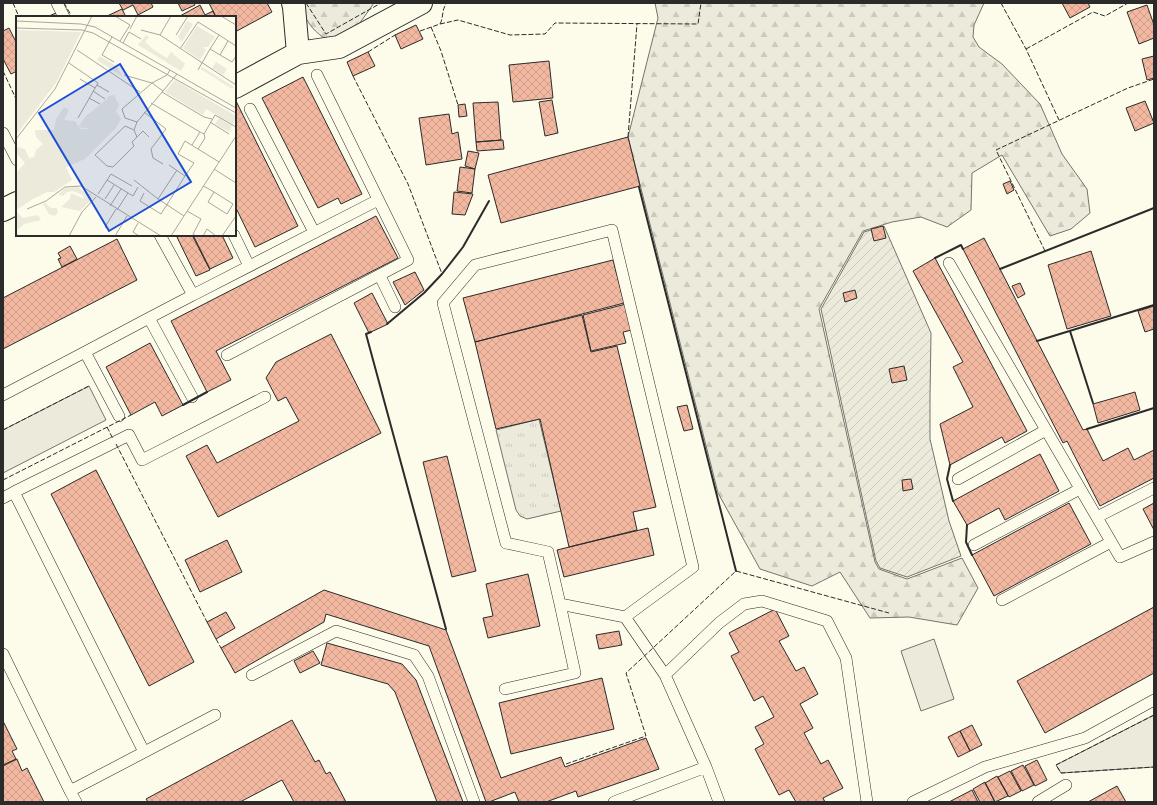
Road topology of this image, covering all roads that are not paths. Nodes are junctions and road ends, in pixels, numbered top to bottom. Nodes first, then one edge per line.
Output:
1 (57, 3) edge
2 (293, 3) edge
3 (421, 3) edge
4 (64, 16) edge
5 (298, 53) junction
6 (317, 75) dead end
7 (236, 86) edge
8 (250, 109) dead end
9 (3, 133) edge
10 (16, 158) edge
11 (378, 200) junction
12 (16, 204) edge
13 (3, 210) edge
14 (314, 232) junction
15 (161, 236) edge
16 (234, 236) edge
17 (949, 264) dead end
18 (249, 266) junction
19 (380, 276) junction
20 (192, 295) junction
21 (395, 307) dead end
22 (149, 318) junction
23 (85, 352) junction
24 (227, 355) dead end
25 (3, 395) edge
26 (192, 397) dead end
27 (265, 397) dead end
28 (119, 416) dead end
29 (1046, 430) junction
30 (958, 479) dead end
31 (1154, 488) edge
32 (1080, 489) junction
33 (14, 492) junction
34 (3, 498) edge
35 (1096, 517) junction
36 (1111, 542) junction
37 (1154, 542) edge
38 (974, 544) dead end
39 (1002, 600) dead end
40 (560, 604) junction
41 (625, 617) junction
42 (3, 654) edge
43 (252, 675) dead end
44 (665, 675) junction
45 (505, 689) dead end
46 (1154, 700) edge
47 (215, 715) dead end
48 (144, 752) junction
49 (706, 767) junction
50 (1066, 785) dead end
51 (70, 791) junction
52 (76, 802) edge
53 (474, 802) edge
54 (614, 802) edge
55 (719, 802) edge
56 (867, 802) edge
57 (913, 802) edge
58 (1038, 802) edge

1 - 4 lane
2 - 5 street
3 - 5 street
5 - 7 street
6 - 11 lane
8 - 14 lane
9 - 10 lane
11 - 14 lane
11 - 19 lane
12 - 13 street
14 - 18 lane
15 - 20 lane
16 - 18 lane
17 - 29 lane
18 - 20 lane
19 - 21 lane
19 - 24 lane
20 - 22 lane
22 - 23 lane
22 - 26 lane
23 - 25 lane
23 - 28 lane
27 - 33 lane
29 - 30 lane
29 - 32 lane
31 - 35 lane
32 - 35 lane
32 - 38 lane
33 - 34 lane
33 - 48 lane
35 - 36 lane
36 - 37 lane
36 - 39 lane
40 - 41 lane
40 - 41 lane
40 - 45 lane
41 - 44 lane
42 - 51 lane
43 - 53 lane
44 - 49 lane
44 - 56 lane
46 - 57 lane
47 - 48 lane
48 - 51 lane
49 - 54 lane
49 - 55 lane
50 - 58 lane
51 - 52 lane

